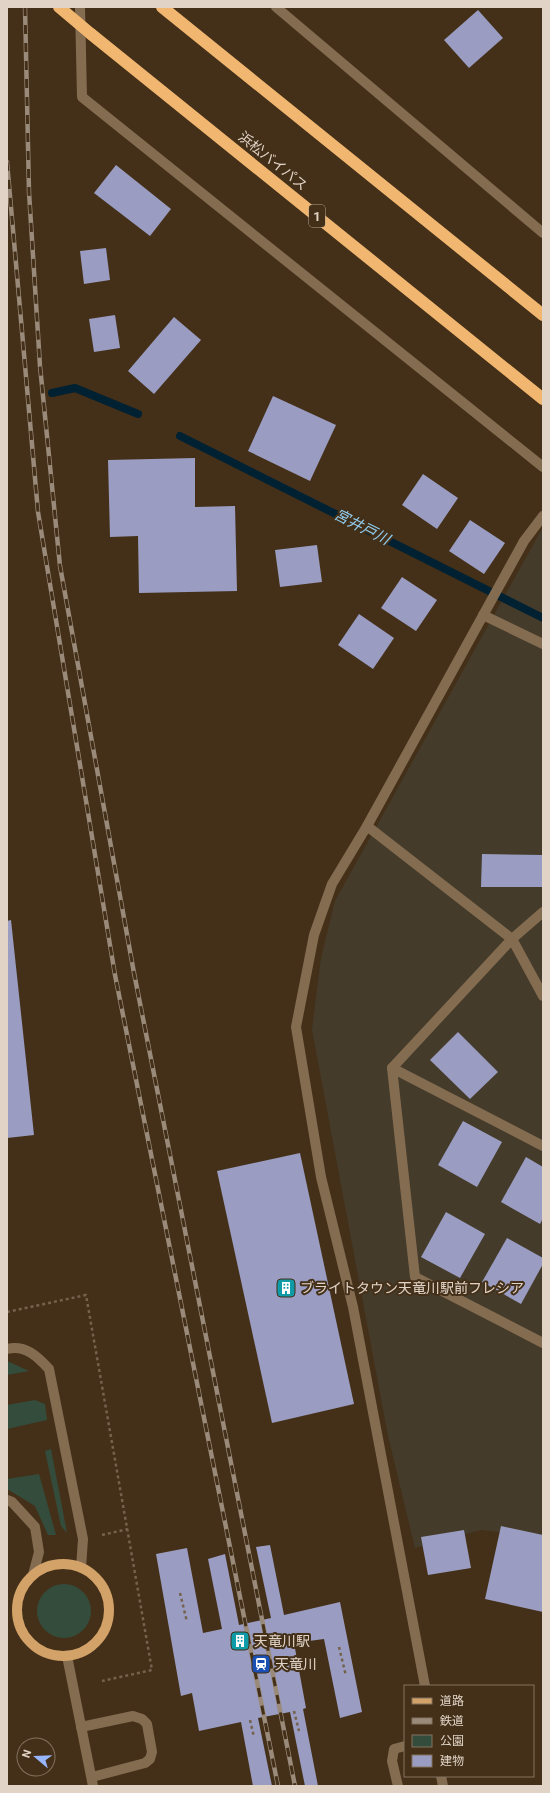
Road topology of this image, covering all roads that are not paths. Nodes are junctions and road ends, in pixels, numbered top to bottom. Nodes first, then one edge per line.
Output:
1 (59, 7) edge
2 (80, 7) edge
3 (162, 7) edge
4 (276, 7) edge
5 (543, 233) edge
6 (543, 315) edge
7 (543, 399) edge
8 (543, 467) edge
9 (543, 516) edge
10 (484, 612) junction
11 (543, 644) edge
12 (367, 826) junction
13 (543, 912) edge
14 (512, 939) junction
15 (543, 996) edge
16 (392, 1068) junction
17 (543, 1146) edge
18 (543, 1343) edge
19 (7, 1349) edge
20 (7, 1500) edge
21 (81, 1568) junction
22 (33, 1575) junction
23 (12, 1614) edge
24 (67, 1656) junction
25 (426, 1685) edge
26 (81, 1727) junction
27 (404, 1746) edge
28 (92, 1782) edge
29 (398, 1786) edge

1 - 7 highway, 浜松バイパス / 1, bridge
2 - 8 street
3 - 6 highway
4 - 5 street
9 - 10 street
10 - 11 street
10 - 12 street
12 - 14 street
12 - 25 street
13 - 14 street
14 - 15 street
14 - 16 street
16 - 17 street
16 - 18 street
19 - 21 street
20 - 22 street
21 - 22 main road
21 - 24 main road
22 - 23 main road
23 - 24 main road
24 - 26 street
26 - 28 street
26 - 28 street
27 - 29 street

